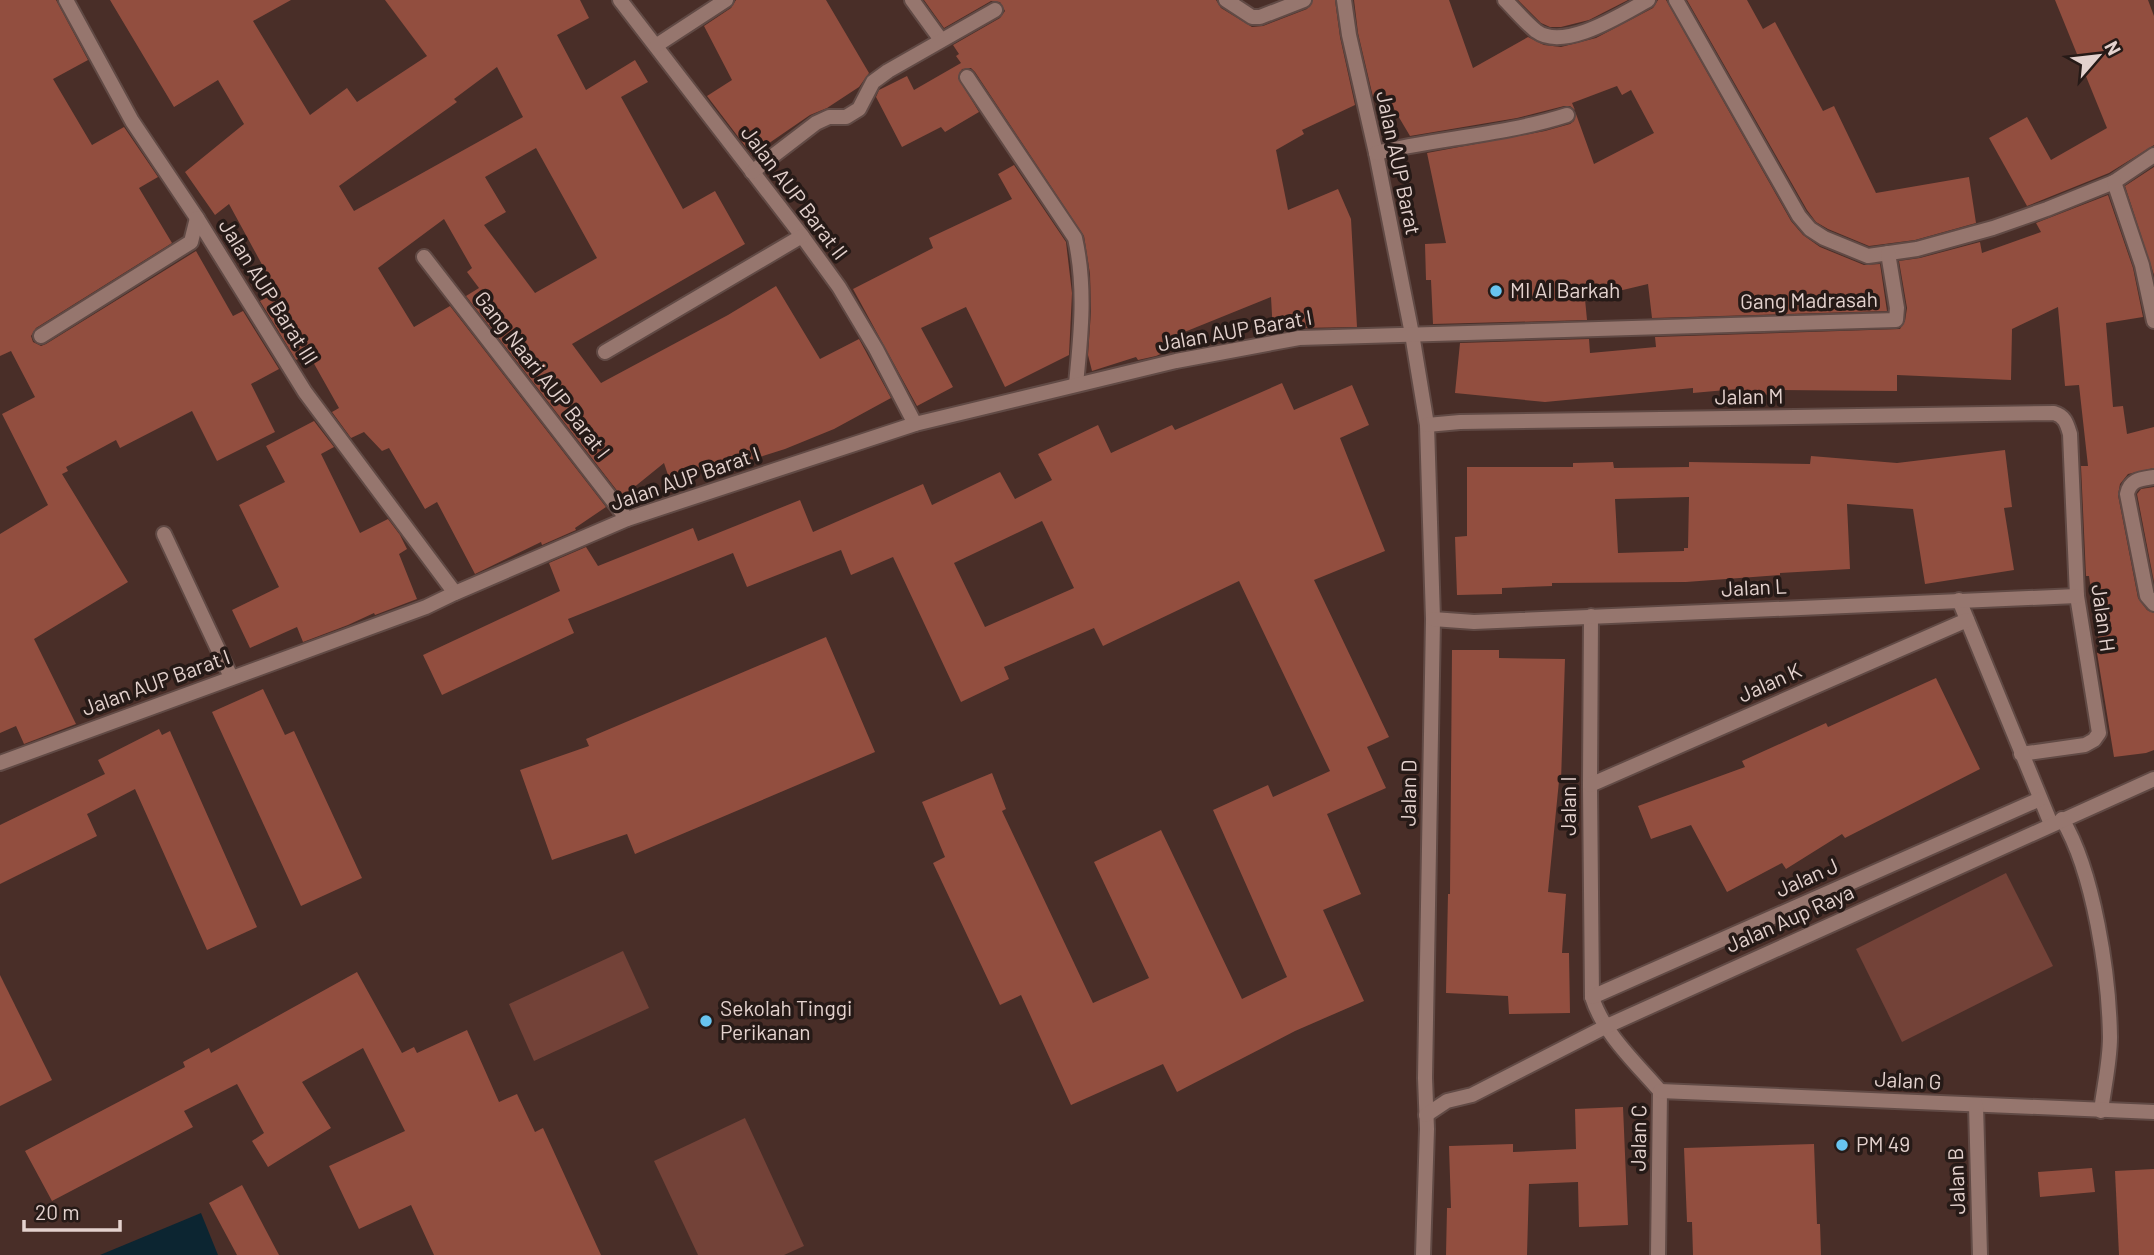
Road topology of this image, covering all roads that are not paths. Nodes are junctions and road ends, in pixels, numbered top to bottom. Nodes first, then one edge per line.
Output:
1 (66, 0) edge
2 (620, 0) edge
3 (726, 0) edge
4 (912, 0) edge
5 (1226, 0) edge
6 (1304, 0) edge
7 (1344, 0) edge
8 (1505, 0) edge
9 (1648, 0) edge
10 (1676, 0) edge
11 (995, 10) dead end
12 (941, 40) junction
13 (657, 45) junction
14 (967, 77) dead end
15 (1567, 115) dead end
16 (1376, 153) junction
17 (2154, 155) edge
18 (752, 172) junction
19 (2114, 182) junction
20 (197, 218) junction
21 (802, 236) junction
22 (1888, 253) junction
23 (424, 257) dead end
24 (2154, 321) edge
25 (1412, 334) junction
26 (41, 336) dead end
27 (605, 352) dead end
28 (1076, 384) junction
29 (915, 424) junction
30 (2067, 424) joint
31 (1427, 425) junction
32 (2154, 477) edge
33 (627, 519) junction
34 (164, 534) dead end
35 (455, 593) junction
36 (2077, 596) junction
37 (1959, 600) junction
38 (2154, 604) edge
39 (1591, 616) junction
40 (1433, 620) junction
41 (1967, 620) junction
42 (231, 677) junction
43 (2021, 754) junction
44 (0, 763) edge
45 (2154, 779) edge
46 (1590, 785) junction
47 (2040, 799) junction
48 (2057, 822) junction
49 (1593, 999) junction
50 (1607, 1026) junction
51 (1660, 1091) junction
52 (1425, 1096) junction
53 (1447, 1101) junction
54 (1976, 1105) junction
55 (2101, 1111) junction
56 (2154, 1112) edge
57 (1426, 1115) junction
58 (1423, 1255) edge
59 (1658, 1255) edge
60 (1980, 1255) edge

1 - 20 street, Jalan AUP Barat III
2 - 13 street, Jalan AUP Barat II
3 - 13 street
4 - 12 street
5 - 6 street
7 - 16 street, Jalan AUP Barat
8 - 9 street
10 - 22 street
11 - 12 street
12 - 18 street
13 - 18 street, Jalan AUP Barat II
14 - 28 street
15 - 16 street
16 - 25 street, Jalan AUP Barat
17 - 19 street
18 - 21 street, Jalan AUP Barat II
19 - 22 street
19 - 24 street
20 - 26 street
20 - 35 street, Jalan AUP Barat III
21 - 27 street
21 - 29 street, Jalan AUP Barat II
22 - 25 street, Gang Madrasah
23 - 33 street, Gang Naari AUP Barat I
25 - 28 street, Jalan AUP Barat I
25 - 31 street, Jalan D
28 - 29 street, Jalan AUP Barat I
29 - 33 street, Jalan AUP Barat I
30 - 31 street, Jalan M
30 - 36 street, Jalan H
31 - 40 street, Jalan D
32 - 38 street
33 - 35 street, Jalan AUP Barat I
34 - 42 street
35 - 42 street, Jalan AUP Barat I
36 - 37 street, Jalan L
36 - 43 street, Jalan H
37 - 39 street, Jalan L
37 - 41 street
39 - 40 street, Jalan L
39 - 46 street, Jalan I
40 - 52 street, Jalan D
41 - 43 street
41 - 46 street, Jalan K
42 - 44 street, Jalan AUP Barat I
43 - 47 street
45 - 48 street, Jalan Aup Raya
46 - 49 street, Jalan I
47 - 48 street
47 - 49 street, Jalan J
48 - 50 street, Jalan Aup Raya
48 - 55 street
49 - 50 street, Jalan C
50 - 51 street, Jalan C
50 - 53 street, Jalan Aup Raya
51 - 54 street, Jalan G
51 - 59 street, Jalan C
52 - 53 street, Jalan Aup Raya
52 - 57 street, Jalan D
53 - 57 street, Jalan Aup Raya
54 - 55 street, Jalan G
54 - 60 street, Jalan B
55 - 56 street, Jalan G
57 - 58 street, Jalan D

